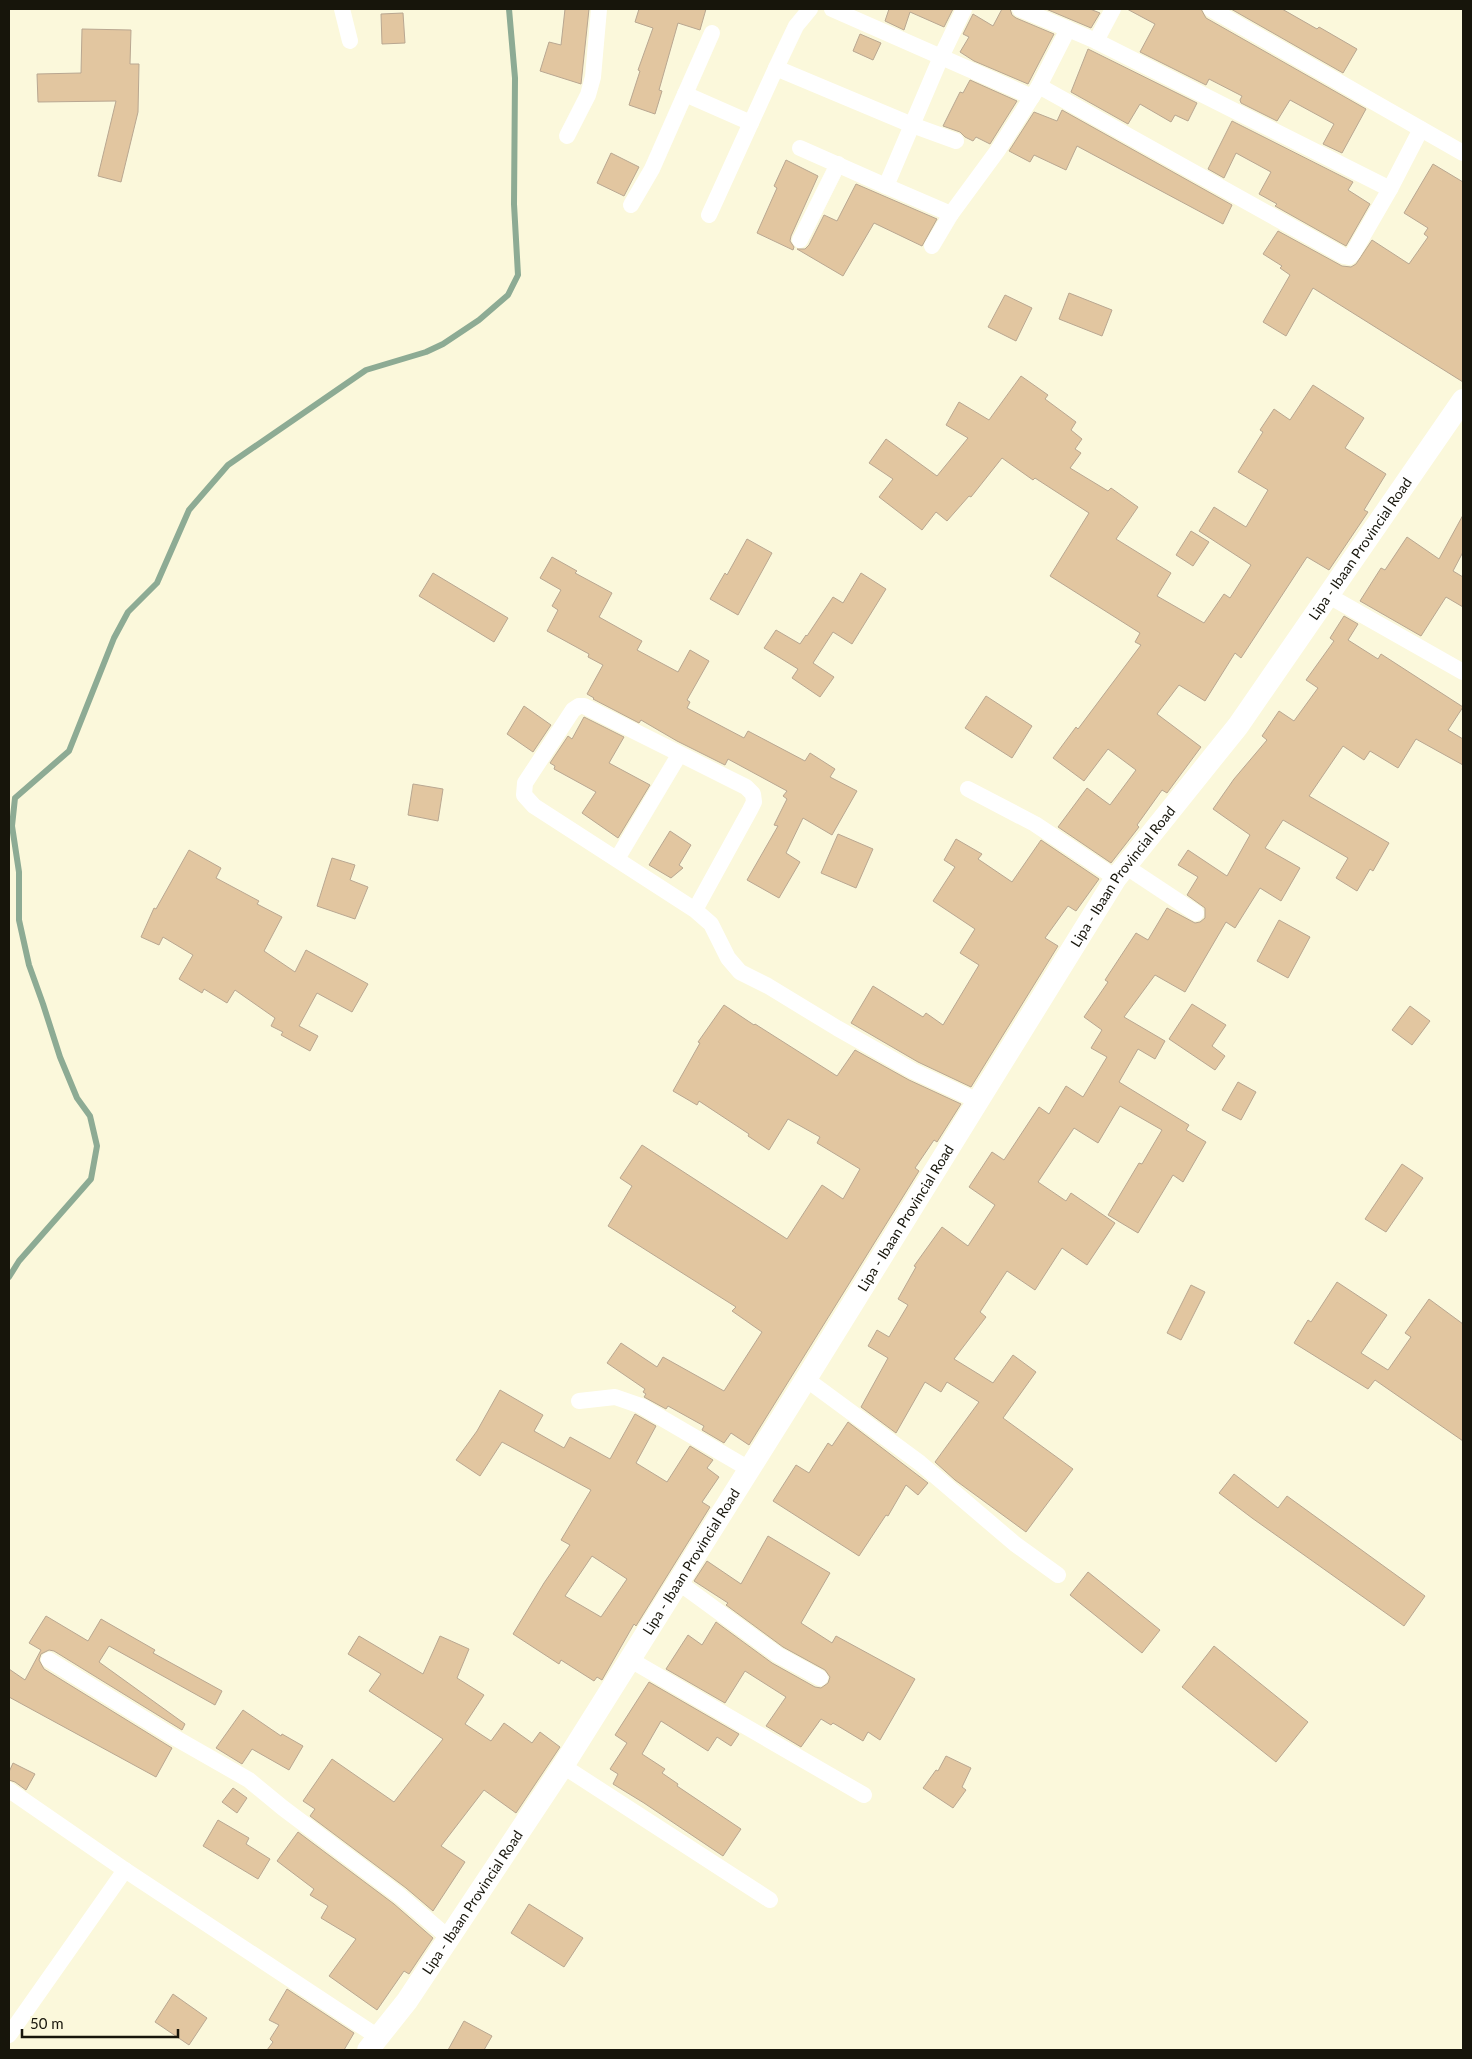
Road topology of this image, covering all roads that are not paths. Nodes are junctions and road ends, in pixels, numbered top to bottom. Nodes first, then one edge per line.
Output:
1 (342, 9) edge
2 (599, 9) edge
3 (810, 9) edge
4 (832, 9) edge
5 (964, 9) edge
6 (1020, 9) edge
7 (1113, 9) edge
8 (1211, 9) edge
9 (1068, 29) junction
10 (712, 33) dead end
11 (350, 41) dead end
12 (1096, 41) junction
13 (941, 57) junction
14 (776, 68) junction
15 (1036, 92) junction
16 (685, 94) junction
17 (751, 123) junction
18 (912, 125) junction
19 (1421, 129) junction
20 (567, 136) dead end
21 (956, 141) dead end
22 (800, 148) dead end
23 (1463, 153) edge
24 (838, 164) junction
25 (886, 186) junction
26 (1390, 189) junction
27 (631, 205) dead end
28 (951, 214) junction
29 (709, 215) dead end
30 (800, 240) dead end
31 (932, 246) dead end
32 (1463, 400) edge
33 (1329, 596) junction
34 (1463, 672) edge
35 (679, 755) junction
36 (968, 789) dead end
37 (617, 859) junction
38 (1120, 872) junction
39 (695, 910) junction
40 (1196, 912) dead end
41 (978, 1101) junction
42 (806, 1379) junction
43 (579, 1401) dead end
44 (749, 1469) junction
45 (1058, 1575) dead end
46 (678, 1582) junction
47 (629, 1659) junction
48 (49, 1660) dead end
49 (820, 1678) dead end
50 (563, 1766) junction
51 (9, 1790) edge
52 (864, 1795) dead end
53 (125, 1870) junction
54 (770, 1900) dead end
55 (449, 1938) junction
56 (9, 2036) edge
57 (373, 2044) edge

1 - 11 street
2 - 20 street
3 - 14 street
4 - 13 street
5 - 13 street
6 - 9 street
7 - 12 street
8 - 19 street
9 - 12 street
9 - 15 street
10 - 16 street
12 - 26 street
13 - 15 street
13 - 18 street
14 - 17 street
14 - 18 street
15 - 26 street
15 - 28 street
16 - 17 street
16 - 27 street
17 - 29 street
18 - 21 street
18 - 25 street
19 - 23 street
19 - 26 street
22 - 24 street
24 - 25 street
24 - 30 street
25 - 28 street
28 - 31 street
32 - 33 main road, Lipa - Ibaan Provincial Road
33 - 34 street
33 - 38 main road, Lipa - Ibaan Provincial Road
35 - 37 street
35 - 37 street
35 - 39 street
36 - 38 street
37 - 39 street
38 - 40 street
38 - 41 main road, Lipa - Ibaan Provincial Road
39 - 41 street
41 - 42 main road, Lipa - Ibaan Provincial Road
42 - 44 main road, Lipa - Ibaan Provincial Road
42 - 45 street
43 - 44 street
44 - 46 main road, Lipa - Ibaan Provincial Road
46 - 47 main road, Lipa - Ibaan Provincial Road
46 - 49 street
47 - 50 main road, Lipa - Ibaan Provincial Road
47 - 52 street
48 - 55 street
50 - 54 street
50 - 55 main road, Lipa - Ibaan Provincial Road
51 - 53 street
53 - 56 street
53 - 57 street
55 - 57 main road, Lipa - Ibaan Provincial Road

